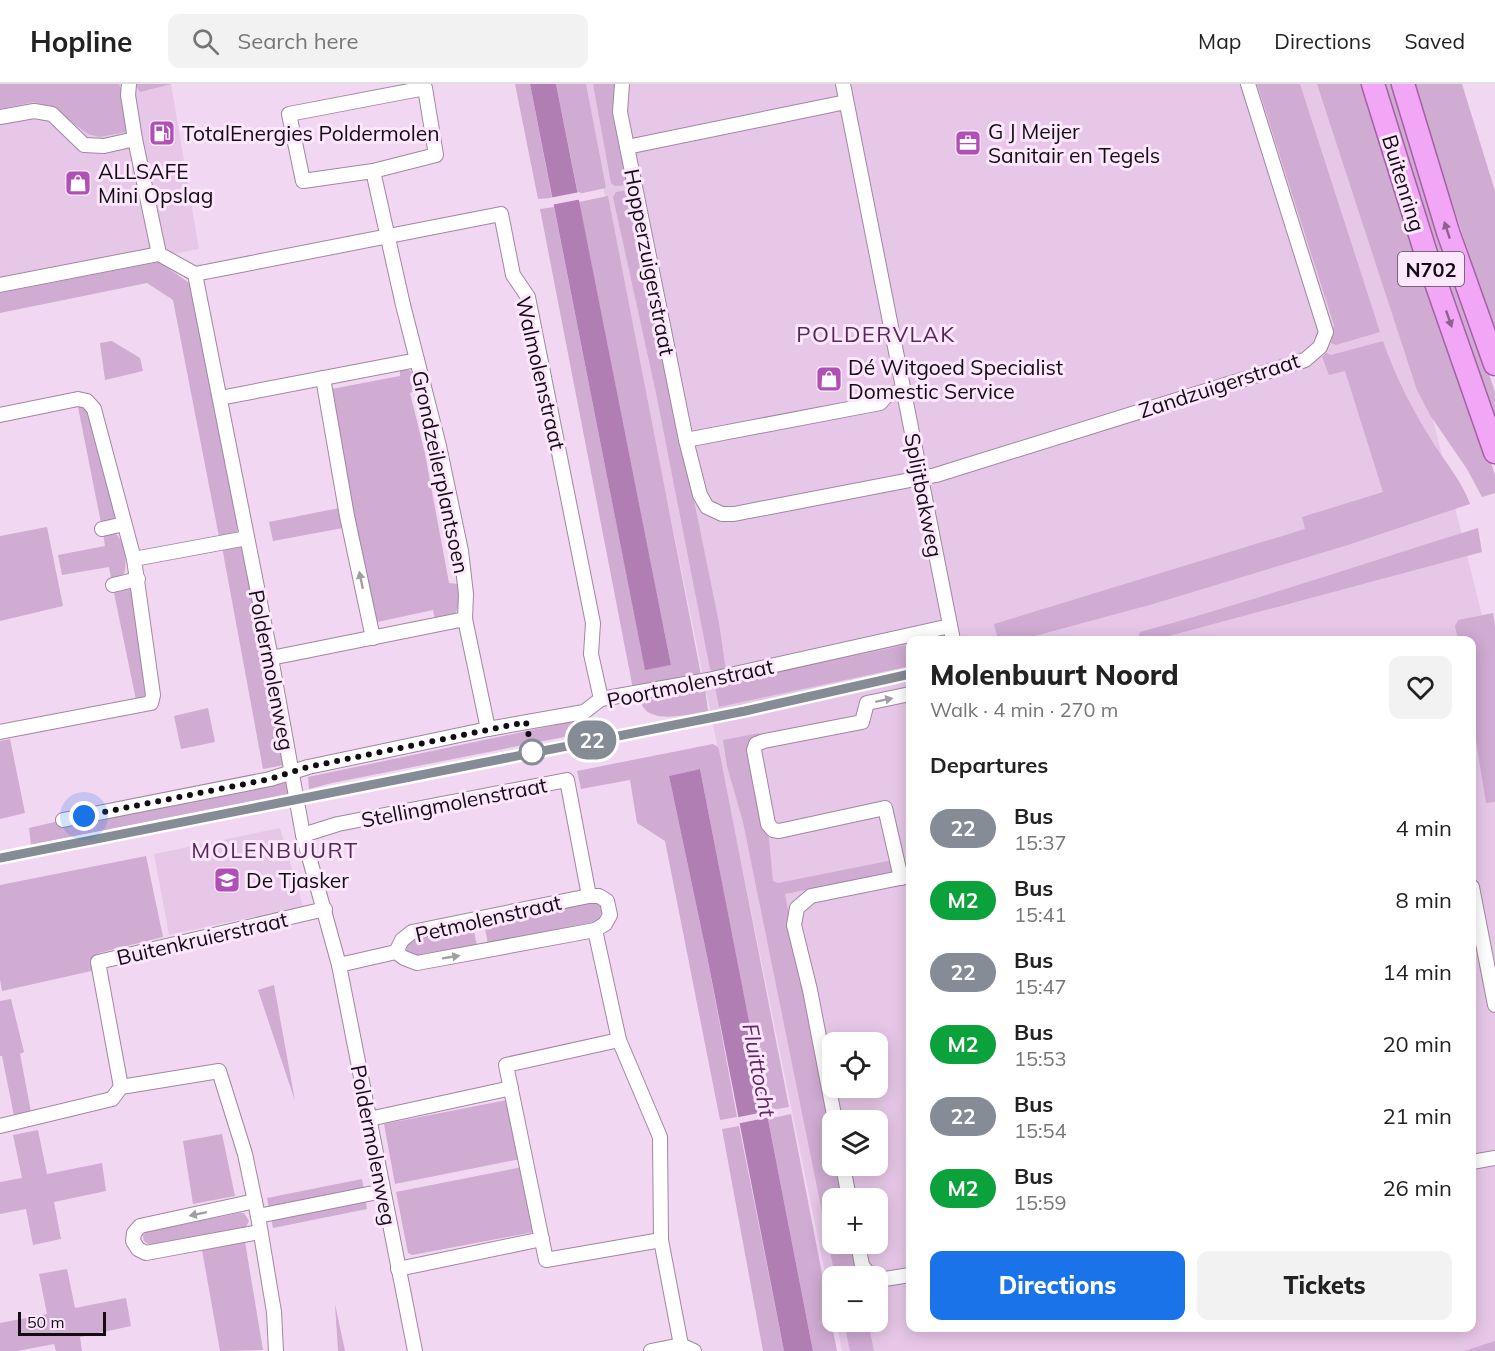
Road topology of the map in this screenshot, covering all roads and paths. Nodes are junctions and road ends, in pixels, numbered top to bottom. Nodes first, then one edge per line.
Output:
1 (622, 84) edge
2 (843, 84) edge
3 (1248, 84) edge
4 (1373, 84) edge
5 (1403, 84) edge
6 (127, 88) edge
7 (846, 102) junction
8 (0, 117) edge
9 (135, 139) junction
10 (627, 147) junction
11 (373, 171) junction
12 (387, 236) junction
13 (159, 254) junction
14 (195, 274) junction
15 (0, 285) edge
16 (417, 360) junction
17 (1495, 364) edge
18 (323, 378) junction
19 (904, 391) junction
20 (220, 398) junction
21 (0, 415) edge
22 (686, 440) junction
23 (1495, 452) edge
24 (921, 478) junction
25 (124, 524) junction
26 (102, 529) dead end
27 (247, 538) junction
28 (134, 559) junction
29 (138, 579) junction
30 (113, 585) dead end
31 (465, 619) junction
32 (950, 626) junction
33 (952, 636) edge
34 (373, 638) junction
35 (271, 658) junction
36 (906, 695) edge
37 (601, 699) junction
38 (488, 729) junction
39 (0, 732) edge
40 (291, 772) junction
41 (63, 820) dead end
42 (303, 835) junction
43 (906, 877) edge
44 (589, 896) junction
45 (1476, 908) edge
46 (325, 909) junction
47 (595, 930) junction
48 (396, 952) junction
49 (339, 965) junction
50 (1495, 1005) edge
51 (619, 1040) junction
52 (122, 1087) junction
53 (511, 1088) junction
54 (833, 1110) edge
55 (369, 1119) junction
56 (0, 1125) edge
57 (1495, 1158) edge
58 (1476, 1161) edge
59 (383, 1191) junction
60 (255, 1202) junction
61 (258, 1216) junction
62 (260, 1232) junction
63 (542, 1239) junction
64 (661, 1240) junction
65 (398, 1269) junction
66 (906, 1276) edge
67 (888, 1278) edge
68 (681, 1345) junction
69 (276, 1351) edge
70 (416, 1351) edge
71 (651, 1351) edge
72 (694, 1351) edge

1 - 10 street, Hopperzuigerstraat
2 - 7 street, Splijtbakweg
3 - 24 street, Zandzuigerstraat
4 -> 23 highway, Buitenring / N702
17 -> 5 highway, Buitenring / N702
6 - 9 street
7 - 10 street
7 - 19 street, Splijtbakweg
8 - 9 street
9 - 13 street
10 - 22 street, Hopperzuigerstraat
11 - 11 street
11 - 12 street, Grondzeilerplantsoen
12 - 14 street, Walmolenstraat
12 - 16 street, Grondzeilerplantsoen
12 - 37 street, Walmolenstraat
13 - 14 street
13 - 15 street
14 - 20 street, Poldermolenweg
16 - 18 street, Grondzeilerplantsoen
16 - 31 street, Grondzeilerplantsoen
18 - 20 street, Grondzeilerplantsoen
34 -> 18 street
19 - 22 street
19 - 24 street, Splijtbakweg
20 - 27 street, Poldermolenweg
21 - 25 street
22 - 24 street, Hopperzuigerstraat
24 - 32 street, Splijtbakweg
25 - 26 street
25 - 28 street
27 - 28 street
27 - 35 street, Poldermolenweg
28 - 29 street
29 - 30 street
29 - 39 street
31 - 34 street
31 - 38 street, Grondzeilerplantsoen
32 - 33 street, Splijtbakweg
32 - 37 street, Poortmolenstraat
34 - 35 street
35 - 40 street, Poldermolenweg
43 -> 36 street
37 - 38 street, Poortmolenstraat
38 - 40 street, Poortmolenstraat
40 - 41 street, Poortmolenstraat
40 - 42 street, Poldermolenweg
42 - 44 street, Stellingmolenstraat
42 - 46 street, Poldermolenweg
43 - 54 street
44 - 47 street
44 - 48 street, Petmolenstraat
45 - 50 street
46 - 49 street, Poldermolenweg
46 - 52 street, Buitenkruierstraat
48 -> 47 street, Petmolenstraat
47 - 51 street
48 - 49 street, Petmolenstraat
49 - 55 street, Poldermolenweg
51 - 53 street
51 - 64 street
52 - 56 street
52 - 60 street
53 - 55 street
53 - 63 street
55 - 59 street, Poldermolenweg
57 - 58 street
59 - 61 street
59 - 65 street, Poldermolenweg
60 - 61 street
60 -> 62 street
61 - 62 street
62 - 69 street
63 - 64 street
63 - 65 street
64 - 68 street
65 - 70 street, Poldermolenweg
66 - 67 street
68 - 71 street
68 - 72 street

